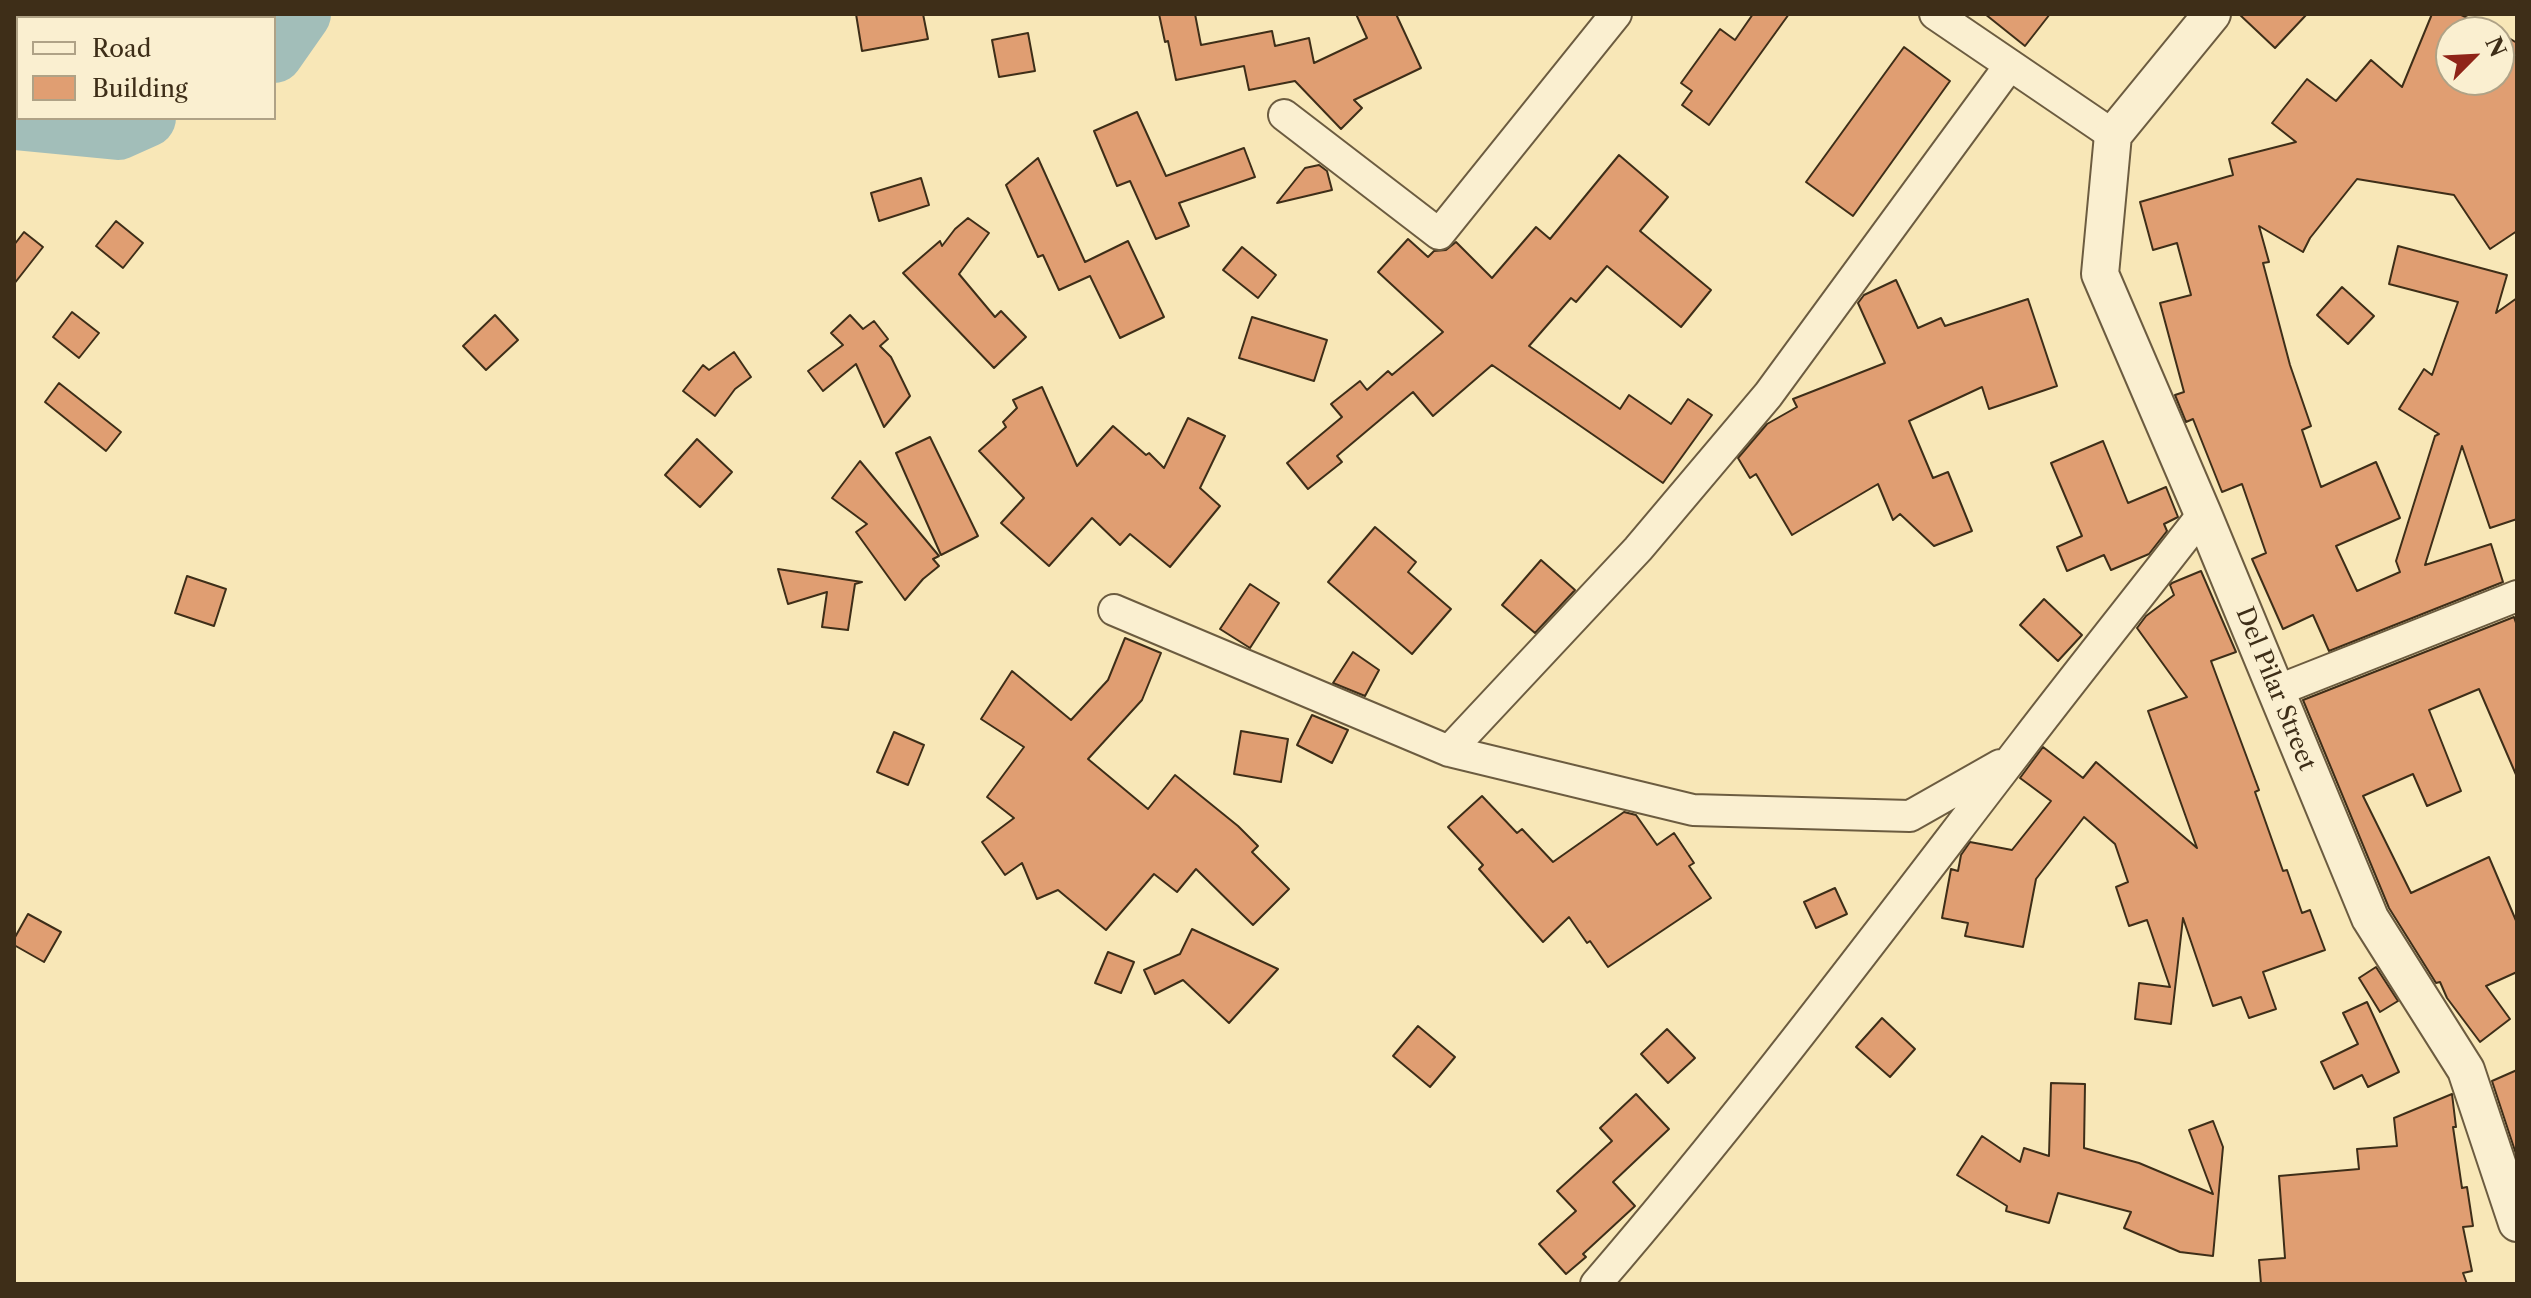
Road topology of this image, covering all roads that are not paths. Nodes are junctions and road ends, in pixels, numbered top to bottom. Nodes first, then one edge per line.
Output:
1 (1616, 14) edge
2 (1935, 14) edge
3 (2212, 14) edge
4 (2010, 65) junction
5 (1284, 115) dead end
6 (2113, 135) junction
7 (2203, 514) junction
8 (2517, 596) edge
9 (1114, 610) dead end
10 (2276, 691) junction
11 (1449, 751) junction
12 (2012, 758) junction
13 (2517, 1223) edge
14 (1596, 1284) edge

1 - 5 street
2 - 4 street
3 - 6 street
4 - 6 street
4 - 11 street
6 - 7 street, Del Pilar Street
7 - 10 street, Del Pilar Street
7 - 12 street
8 - 10 street
9 - 11 street
10 - 13 street, Del Pilar Street
11 - 12 street
12 - 14 street

